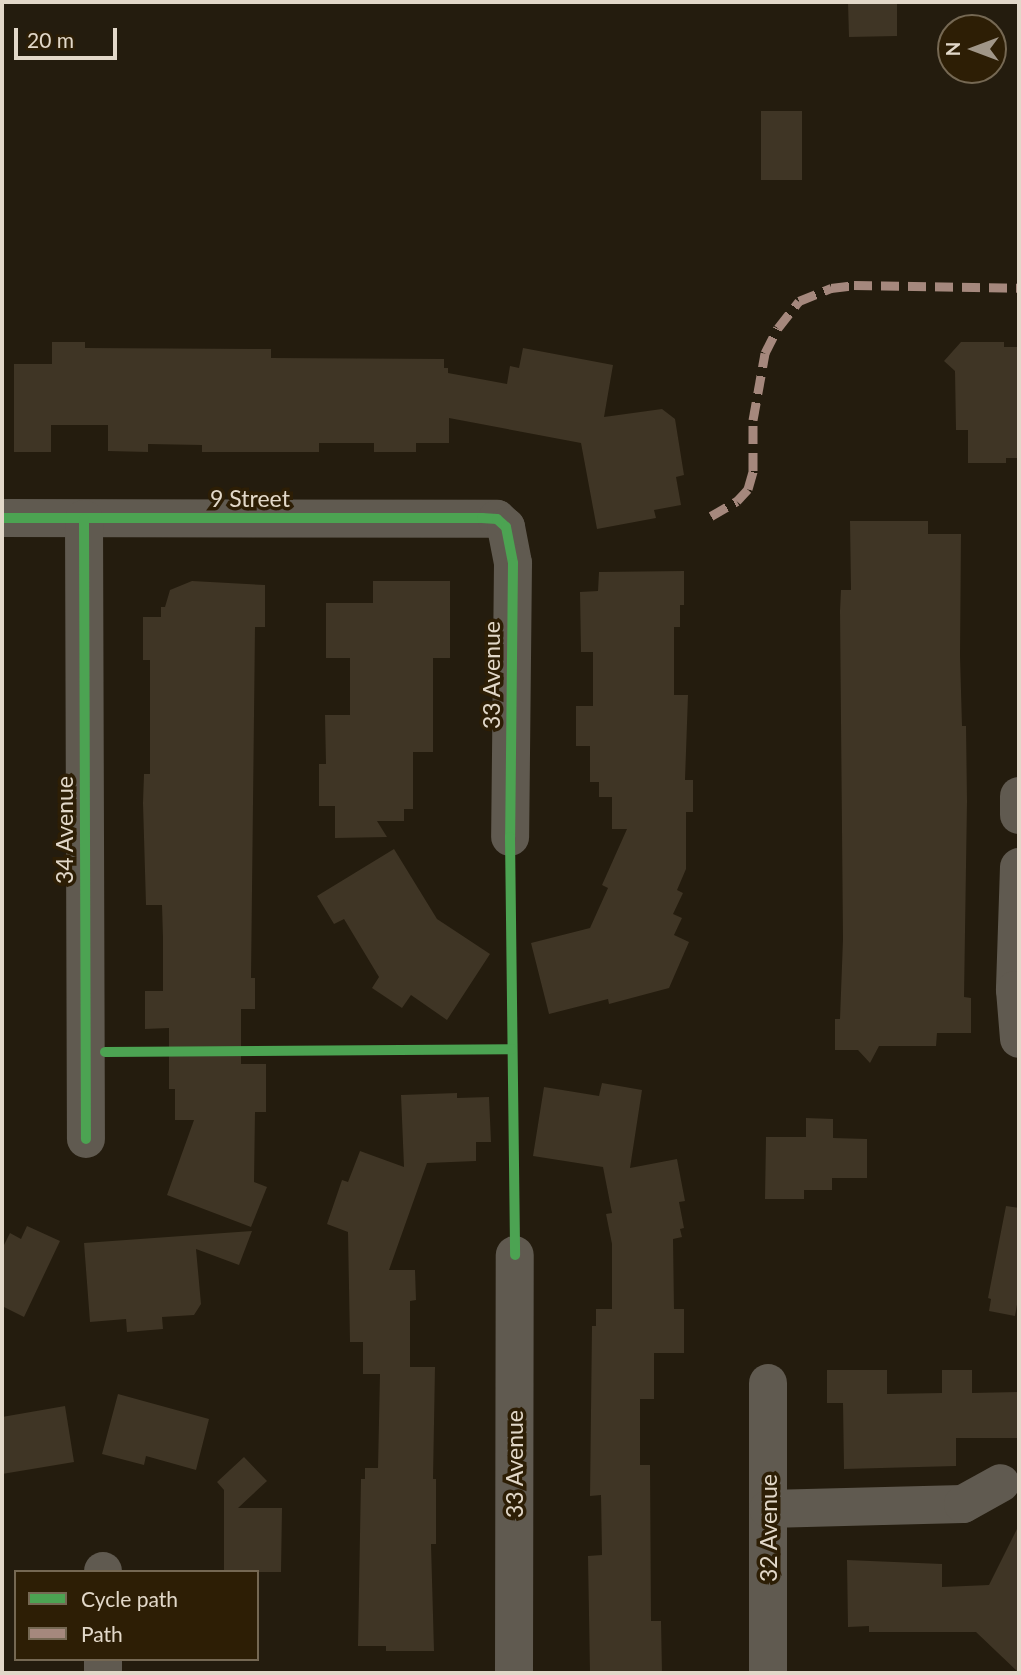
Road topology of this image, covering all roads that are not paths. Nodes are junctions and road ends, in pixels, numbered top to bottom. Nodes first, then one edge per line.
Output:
1 (2, 518) edge
2 (84, 519) junction
3 (497, 519) joint
4 (1019, 796) edge
5 (1019, 815) edge
6 (510, 836) dead end
7 (1019, 867) edge
8 (1019, 1039) edge
9 (86, 1139) dead end
10 (515, 1255) dead end
11 (768, 1383) dead end
12 (1001, 1483) dead end
13 (768, 1509) junction
14 (514, 1673) edge
15 (768, 1673) edge

1 - 2 street, 9 Street
2 - 3 street, 9 Street
2 - 9 street, 34 Avenue
3 - 6 street, 33 Avenue
4 - 5 street
7 - 8 street
10 - 14 street, 33 Avenue
11 - 13 street, 32 Avenue
12 - 13 street
13 - 15 street, 32 Avenue

